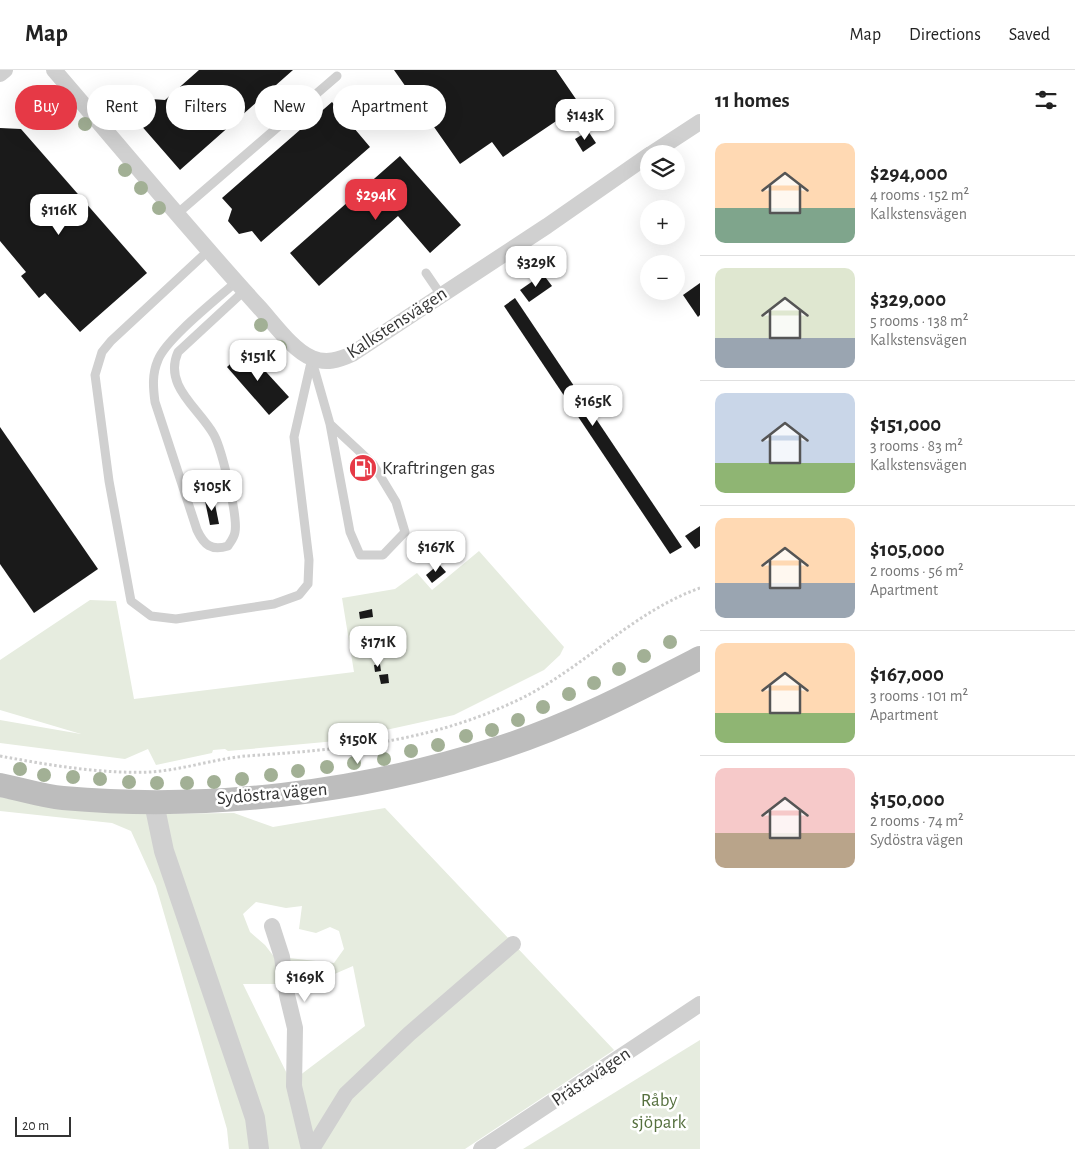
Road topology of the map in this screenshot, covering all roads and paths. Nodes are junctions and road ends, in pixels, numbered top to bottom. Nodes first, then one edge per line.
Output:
1 (5, 70) edge
2 (54, 70) edge
3 (0, 74) edge
4 (337, 76) dead end
5 (700, 122) edge
6 (665, 145) edge
7 (640, 162) edge
8 (178, 213) junction
9 (208, 250) junction
10 (426, 273) dead end
11 (240, 286) junction
12 (441, 295) junction
13 (312, 358) junction
14 (330, 424) junction
15 (700, 588) edge
16 (700, 658) edge
17 (0, 756) edge
18 (0, 785) edge
19 (154, 803) junction
20 (272, 926) dead end
21 (513, 944) dead end
22 (700, 1004) edge
23 (258, 1149) edge
24 (311, 1149) edge
25 (481, 1149) edge

1 - 3 street
2 - 8 street
4 - 8 lane
5 - 6 street, Kalkstensvägen
7 - 12 street, Kalkstensvägen
8 - 9 street
9 - 11 street
9 - 13 lane
10 - 12 lane
11 - 11 lane
11 - 13 street
12 - 13 street, Kalkstensvägen
13 - 14 lane
14 - 14 lane
15 - 17 path
16 - 19 main road, Sydöstra vägen
18 - 19 main road, Sydöstra vägen
19 - 23 street
20 - 24 street
21 - 24 street
22 - 25 street, Prästavägen

